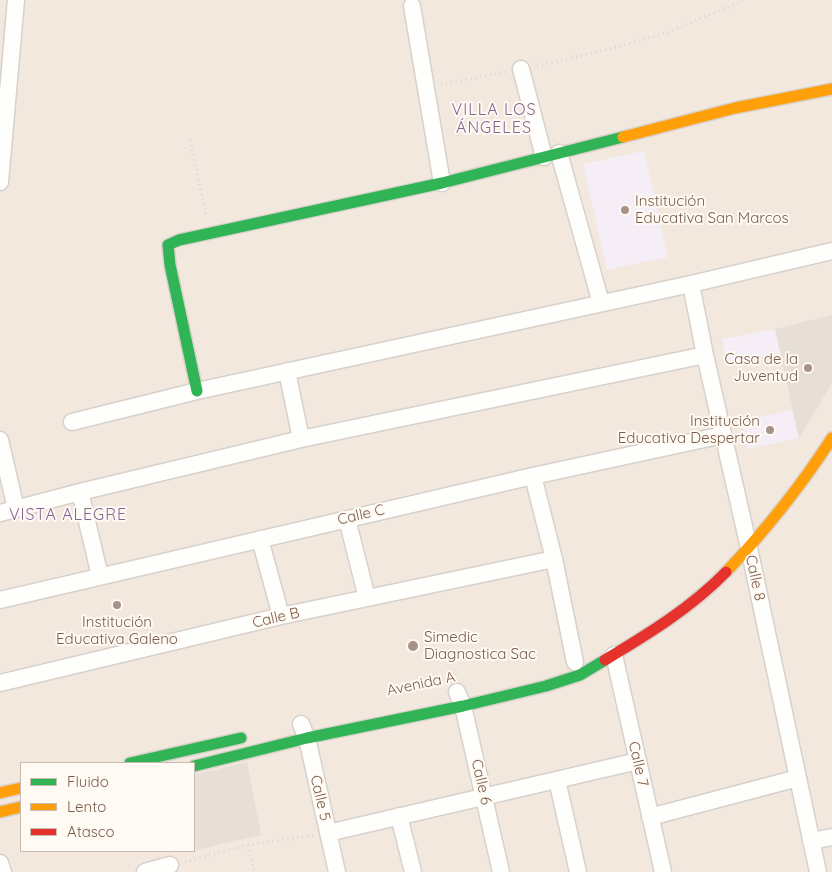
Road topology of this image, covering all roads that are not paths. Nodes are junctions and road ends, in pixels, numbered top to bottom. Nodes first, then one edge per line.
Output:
1 (16, 0) edge
2 (412, 6) dead end
3 (521, 69) road end
4 (832, 89) edge
5 (551, 155) junction
6 (0, 182) edge
7 (442, 183) junction
8 (832, 251) edge
9 (691, 284) junction
10 (602, 303) junction
11 (705, 355) junction
12 (287, 371) junction
13 (197, 391) junction
14 (72, 422) dead end
15 (723, 436) junction
16 (301, 439) junction
17 (0, 440) edge
18 (831, 445) edge
19 (533, 476) junction
20 (80, 492) junction
21 (16, 509) junction
22 (0, 513) edge
23 (347, 519) junction
24 (260, 539) junction
25 (749, 548) junction
26 (554, 559) junction
27 (100, 576) junction
28 (367, 598) junction
29 (0, 600) edge
30 (281, 616) junction
31 (614, 655) junction
32 (570, 663) joint
33 (0, 684) edge
34 (458, 696) junction
35 (303, 728) junction
36 (254, 735) dead end
37 (638, 761) junction
38 (138, 762) edge
39 (195, 766) edge
40 (798, 778) junction
41 (557, 780) junction
42 (20, 788) edge
43 (0, 793) edge
44 (484, 797) junction
45 (20, 807) edge
46 (0, 812) edge
47 (399, 816) junction
48 (650, 817) junction
49 (328, 833) junction
50 (832, 837) edge
51 (811, 842) junction
52 (0, 863) edge
53 (169, 863) edge
54 (2, 872) edge
55 (145, 872) edge
56 (337, 872) edge
57 (412, 872) edge
58 (501, 872) edge
59 (578, 872) edge
60 (663, 872) edge
61 (818, 872) edge

1 - 6 street
2 - 7 street
3 - 5 street
4 - 5 street
5 - 7 street
5 - 10 street
7 - 13 street
8 - 9 street
9 - 10 street
9 - 11 street, Calle 8
10 - 12 street
11 - 15 street, Calle 8
11 - 16 street
12 - 13 street
12 - 16 street
13 - 14 street
15 - 19 street, Calle C
15 - 25 street, Calle 8
16 - 20 street
17 - 21 street
18 - 25 street, Avenida A
19 - 23 street, Calle C
19 - 26 street
20 - 21 street
20 - 27 street
21 - 22 street
23 - 24 street, Calle C
23 - 28 street
24 - 27 street, Calle C
24 - 30 street
25 - 31 street, Avenida A
25 - 40 street, Calle 8
26 - 28 street, Calle B
26 - 32 street
27 - 29 street, Calle C
28 - 30 street, Calle B
30 - 33 street, Calle B
31 - 32 street
31 - 34 street, Avenida A
31 - 37 street, Calle 7
34 - 35 street, Avenida A
34 - 44 street, Calle 6
35 - 39 street, Avenida A
35 - 49 street, Calle 5
36 - 38 street
37 - 41 street
37 - 48 street, Calle 7
40 - 48 street
40 - 51 street, Calle 8
41 - 44 street
41 - 59 street
42 - 43 street
44 - 47 street
44 - 58 street, Calle 6
45 - 46 street
47 - 49 street
47 - 57 street
48 - 60 street, Calle 7
49 - 56 street, Calle 5
50 - 51 street
51 - 61 street, Calle 8
52 - 54 street
53 - 55 street

